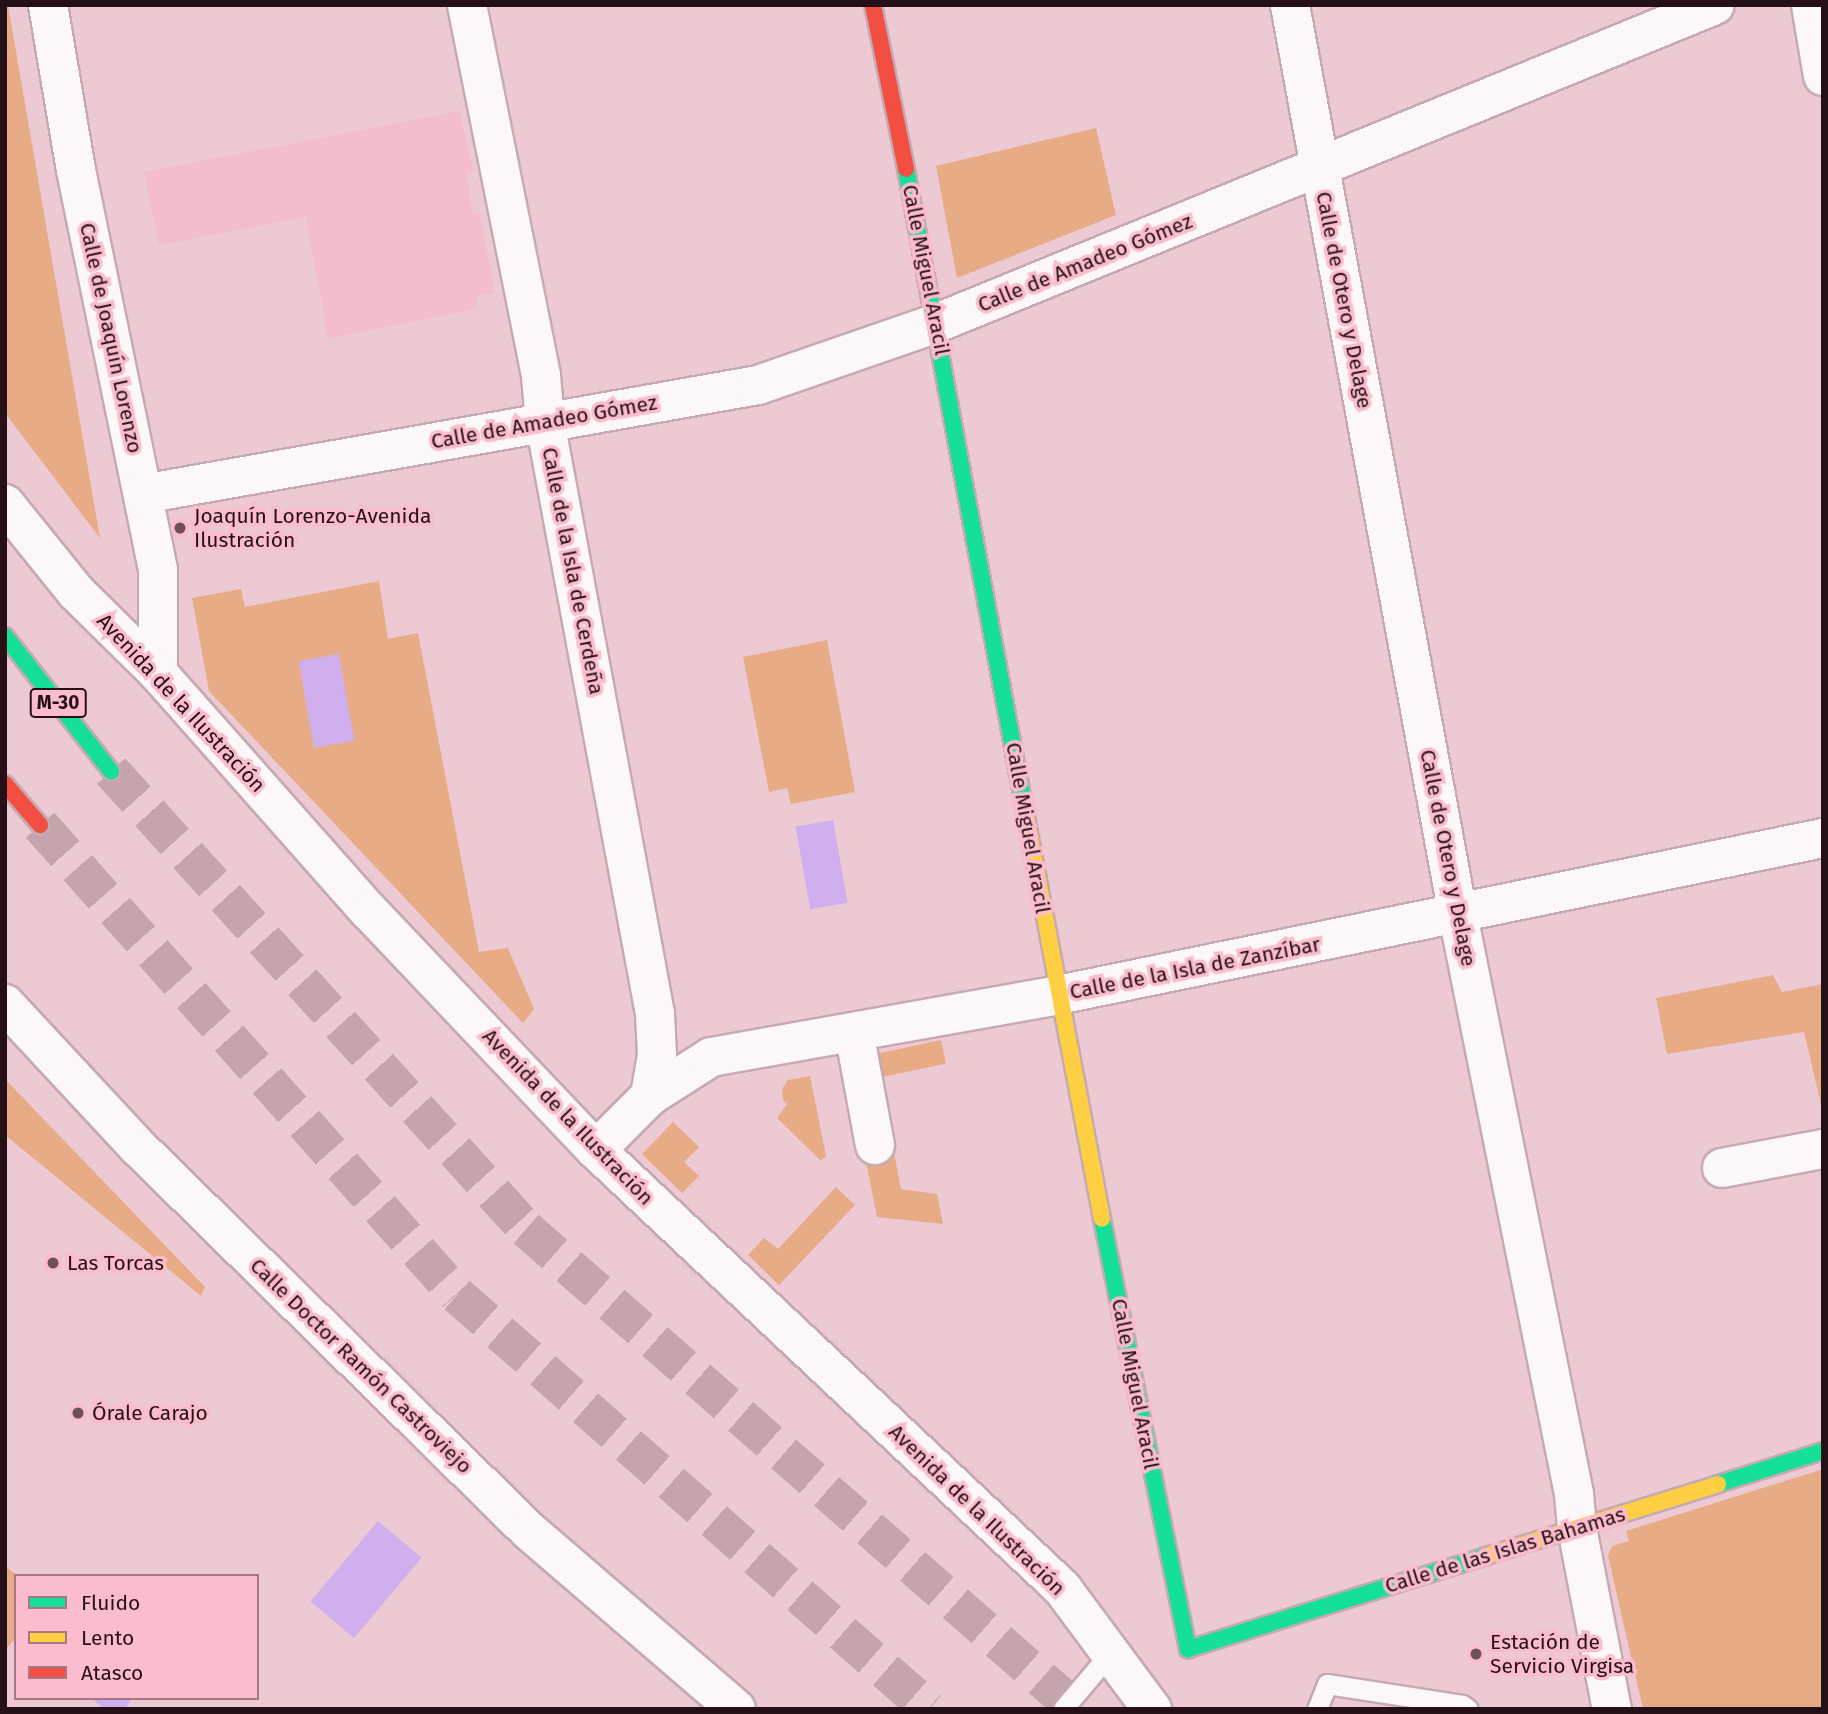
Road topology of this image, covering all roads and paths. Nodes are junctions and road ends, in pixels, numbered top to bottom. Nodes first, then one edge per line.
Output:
1 (48, 5) edge
2 (467, 5) edge
3 (873, 5) edge
4 (1290, 5) edge
5 (1715, 5) edge
6 (1811, 5) edge
7 (1823, 76) edge
8 (1320, 168) junction
9 (937, 323) junction
10 (545, 422) junction
11 (143, 494) junction
12 (5, 504) edge
13 (158, 570) junction
14 (76, 592) junction
15 (5, 636) edge
16 (158, 673) junction
17 (111, 771) tunnel mouth
18 (5, 784) edge
19 (40, 825) tunnel mouth
20 (1823, 838) edge
21 (1458, 915) junction
22 (1058, 995) junction
23 (5, 1004) edge
24 (854, 1032) junction
25 (650, 1096) junction
26 (875, 1144) dead end
27 (1823, 1149) edge
28 (596, 1150) junction
29 (1722, 1168) dead end
30 (1823, 1451) edge
31 (1577, 1528) junction
32 (1188, 1649) joint
33 (1112, 1651) junction
34 (736, 1709) edge
35 (1063, 1709) edge
36 (1152, 1709) edge
37 (1317, 1709) edge
38 (1468, 1709) edge
39 (1612, 1709) edge

1 - 11 street, Calle de Joaquín Lorenzo
2 - 10 street, Calle de la Isla de Cerdeña
3 - 9 main road, Calle Miguel Aracil
4 - 8 street, Calle de Otero y Delage
5 - 8 street, Calle de Amadeo Gómez
6 - 7 street
8 - 9 street, Calle de Amadeo Gómez
8 - 21 street, Calle de Otero y Delage
9 - 10 street, Calle de Amadeo Gómez
9 - 22 main road, Calle Miguel Aracil
10 - 11 street, Calle de Amadeo Gómez
10 - 25 street, Calle de la Isla de Cerdeña
11 - 13 street, Calle de Joaquín Lorenzo
12 - 14 street, Avenida de la Ilustración
13 - 14 street
13 - 16 street, Calle de Joaquín Lorenzo
14 - 16 street, Avenida de la Ilustración
15 - 17 main road, M-30
16 - 28 street, Avenida de la Ilustración
18 - 19 main road
20 - 21 street, Calle de la Isla de Zanzíbar
21 - 22 street, Calle de la Isla de Zanzíbar
21 - 31 street, Calle de Otero y Delage
22 - 24 street, Calle de la Isla de Zanzíbar
22 - 32 main road, Calle Miguel Aracil
23 - 34 street, Calle Doctor Ramón Castroviejo
24 - 25 street, Calle de la Isla de Zanzíbar
24 - 26 street
25 - 28 street, Calle de la Isla de Zanzíbar
27 - 29 street
28 - 33 street, Avenida de la Ilustración
30 - 31 main road, Calle de las Islas Bahamas
31 - 32 main road, Calle de las Islas Bahamas
31 - 39 street, Calle de Otero y Delage
33 - 35 lane
33 - 36 street, Avenida de la Ilustración
37 - 38 lane

